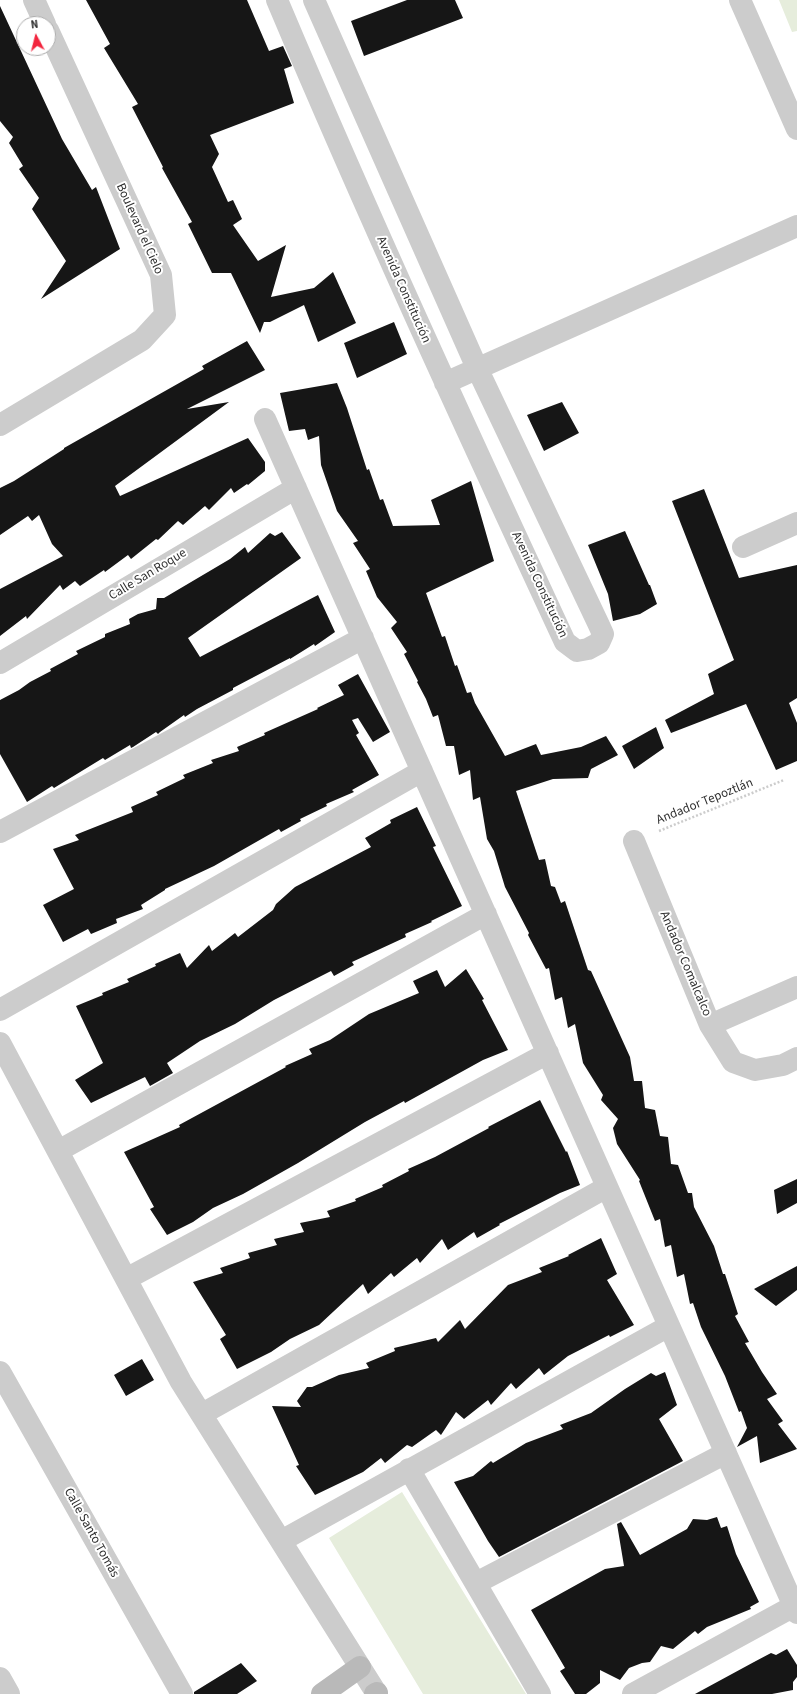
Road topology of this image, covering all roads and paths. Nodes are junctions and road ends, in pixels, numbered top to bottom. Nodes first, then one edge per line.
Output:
1 (34, 0) edge
2 (277, 0) edge
3 (314, 0) edge
4 (740, 0) edge
5 (41, 16) edge
6 (56, 47) edge
7 (797, 129) edge
8 (797, 226) edge
9 (477, 368) junction
10 (445, 383) junction
11 (265, 419) dead end
12 (0, 425) edge
13 (296, 488) junction
14 (797, 524) edge
15 (743, 547) dead end
16 (363, 638) junction
17 (0, 663) edge
18 (422, 771) junction
19 (784, 780) dead end
20 (0, 832) edge
21 (634, 841) joint
22 (486, 914) junction
23 (797, 986) edge
24 (0, 1010) edge
25 (710, 1025) junction
26 (0, 1043) edge
27 (548, 1053) junction
28 (797, 1058) edge
29 (58, 1151) junction
30 (607, 1187) junction
31 (126, 1279) junction
32 (669, 1326) junction
33 (0, 1372) edge
34 (202, 1414) junction
35 (726, 1453) junction
36 (409, 1469) junction
37 (281, 1541) junction
38 (476, 1583) junction
39 (796, 1610) edge
40 (360, 1667) junction
41 (0, 1678) edge
42 (9, 1694) edge
43 (182, 1694) edge
44 (322, 1694) edge
45 (376, 1694) edge
46 (540, 1694) edge
47 (633, 1694) edge

1 - 5 street
2 - 10 street, Avenida Constitución
3 - 9 street, Avenida Constitución
4 - 7 street
6 - 12 street, Boulevard el Cielo
8 - 9 street
9 - 10 street
9 - 10 street, Avenida Constitución
11 - 13 street
13 - 16 street
13 - 17 street, Calle San Roque
14 - 15 street
16 - 18 street
16 - 20 street
18 - 22 street
18 - 24 street
19 - 21 path, Andador Tepoztlán
21 - 25 street, Andador Comalcalco
22 - 27 street
22 - 29 street
23 - 25 street
25 - 28 street, Andador Comalcalco
26 - 29 street
27 - 30 street
27 - 31 street
29 - 31 street
30 - 32 street
30 - 34 street
31 - 34 street
32 - 35 street
32 - 36 street
33 - 43 street, Calle Santo Tomás
34 - 37 street
35 - 38 street
35 - 39 street
36 - 37 street
36 - 38 street
37 - 40 street
38 - 46 street
39 - 47 street
40 - 44 street
40 - 45 street
41 - 42 street

